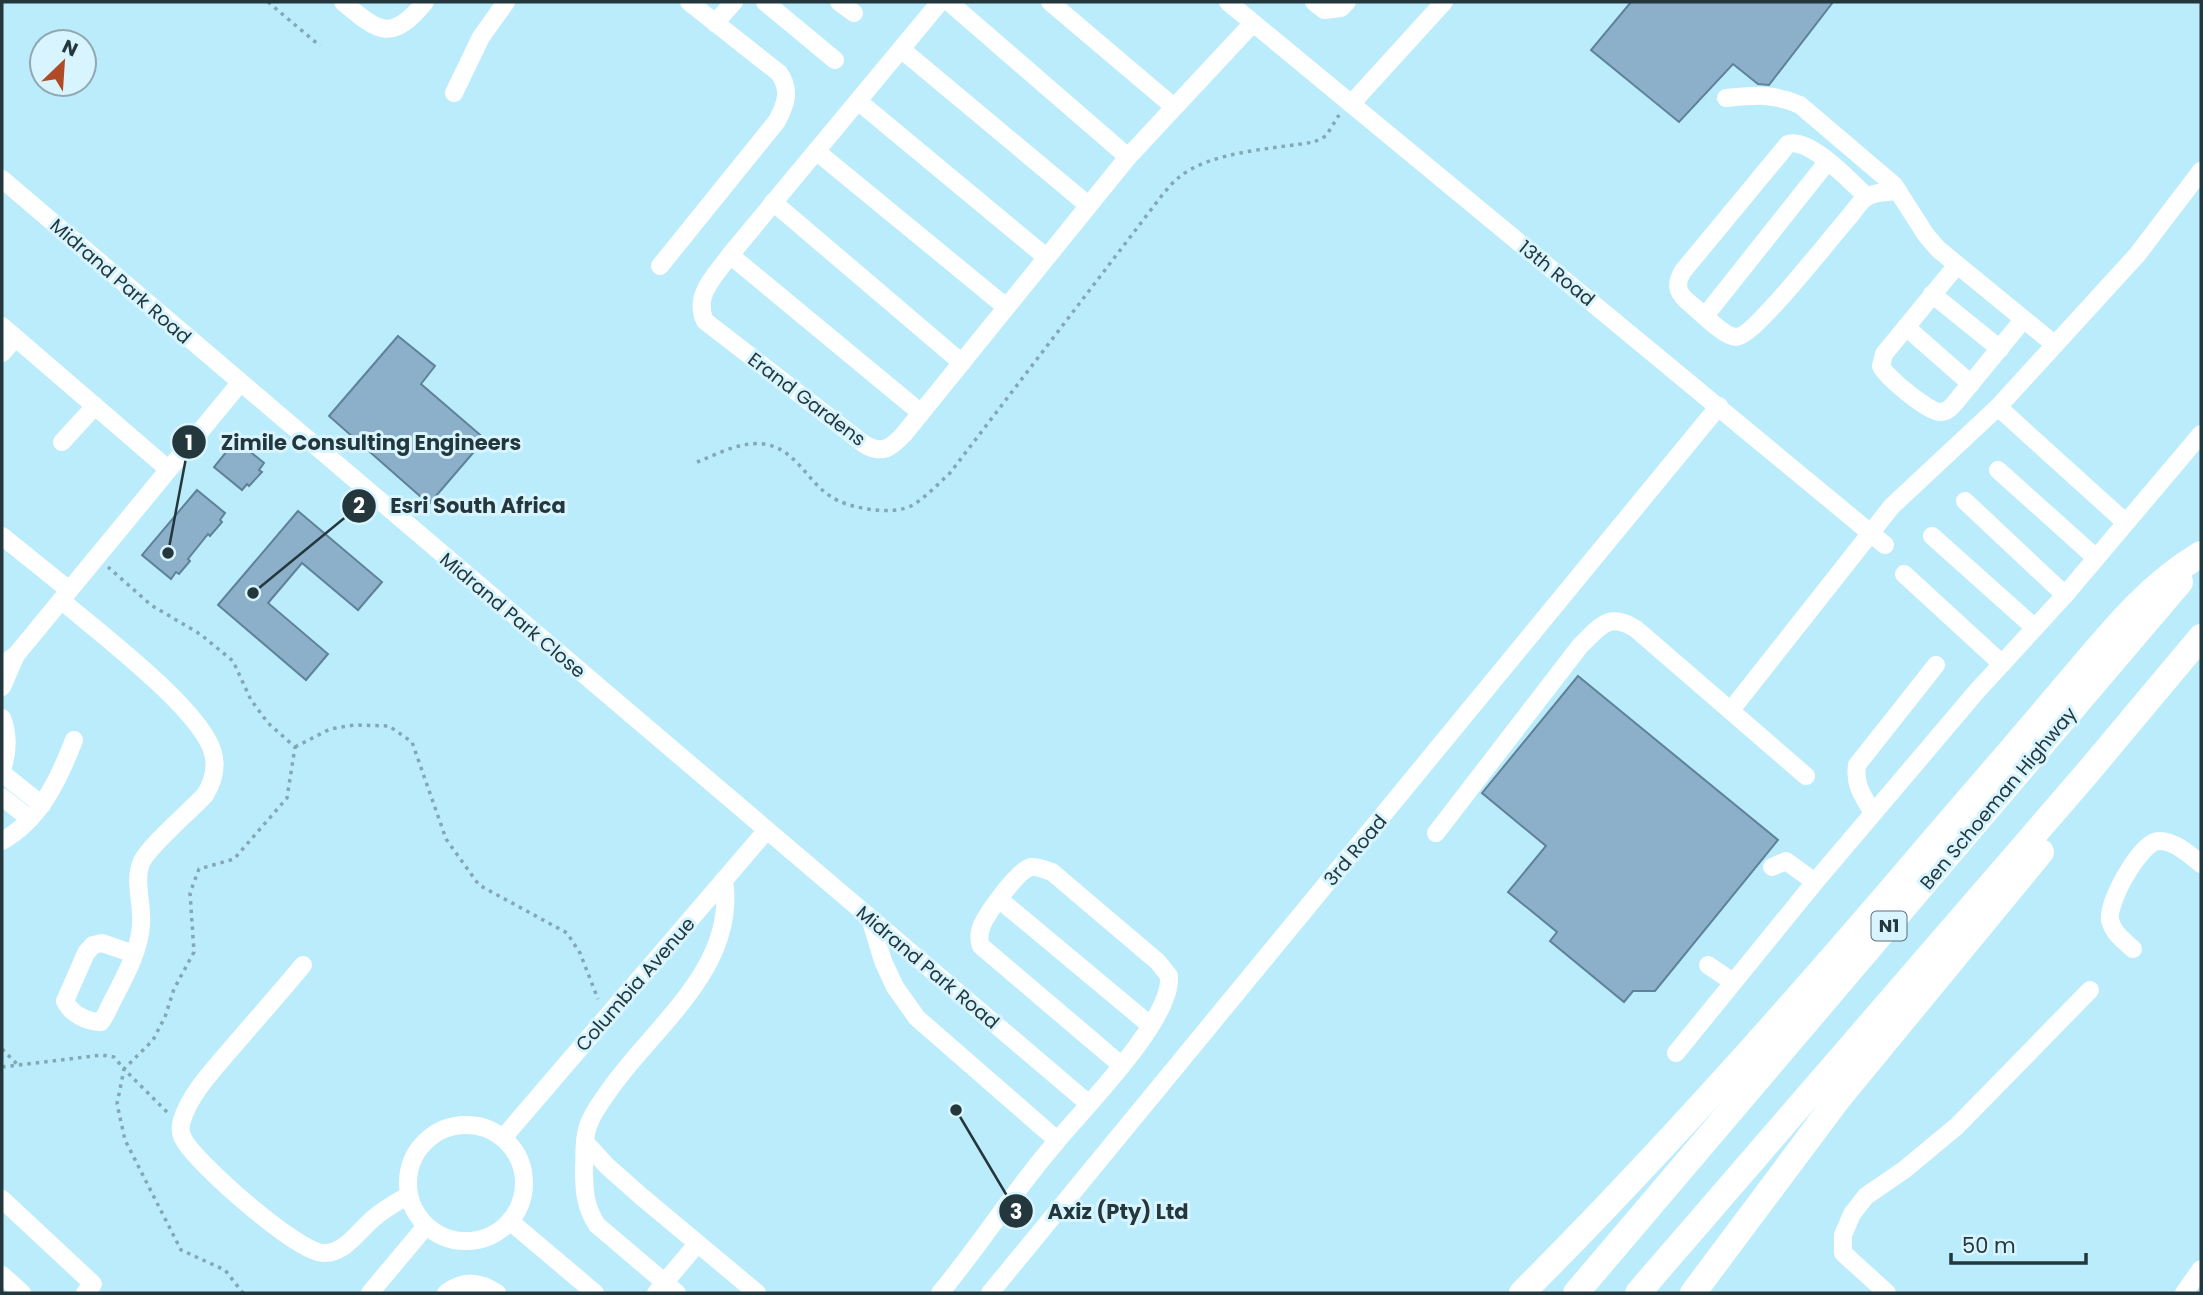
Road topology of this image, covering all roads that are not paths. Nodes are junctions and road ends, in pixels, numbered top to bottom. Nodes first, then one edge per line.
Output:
1 (343, 2) edge
2 (425, 2) edge
3 (506, 2) edge
4 (689, 2) edge
5 (734, 2) edge
6 (765, 2) edge
7 (839, 2) edge
8 (940, 2) edge
9 (949, 2) edge
10 (1050, 2) edge
11 (1228, 2) edge
12 (1314, 2) edge
13 (1348, 2) edge
14 (1444, 2) edge
15 (854, 13) dead end
16 (715, 23) junction
17 (1253, 23) junction
18 (901, 49) junction
19 (835, 60) dead end
20 (454, 93) dead end
21 (1726, 98) dead end
22 (858, 101) junction
23 (1349, 102) junction
24 (1174, 107) junction
25 (816, 151) junction
26 (1128, 157) junction
27 (1828, 161) junction
28 (2201, 171) edge
29 (2, 179) edge
30 (1898, 191) junction
31 (1867, 197) junction
32 (773, 202) junction
33 (1088, 205) junction
34 (730, 255) junction
35 (1046, 257) junction
36 (660, 265) dead end
37 (1957, 265) junction
38 (1932, 294) junction
39 (1006, 307) junction
40 (1705, 316) junction
41 (2023, 320) junction
42 (1906, 327) junction
43 (9, 332) edge
44 (2054, 344) junction
45 (2000, 349) junction
46 (2, 353) edge
47 (962, 363) junction
48 (240, 383) junction
49 (1971, 384) junction
50 (95, 406) junction
51 (1719, 406) junction
52 (1998, 407) junction
53 (921, 413) junction
54 (2201, 434) edge
55 (62, 443) dead end
56 (169, 469) junction
57 (1998, 470) dead end
58 (1965, 501) dead end
59 (2125, 522) junction
60 (1871, 533) junction
61 (2, 536) edge
62 (1931, 536) dead end
63 (1885, 545) dead end
64 (2201, 556) edge
65 (2095, 557) junction
66 (1904, 574) dead end
67 (65, 595) junction
68 (2064, 595) junction
69 (2035, 628) junction
70 (2201, 636) edge
71 (9, 660) edge
72 (2002, 664) junction
73 (1936, 665) dead end
74 (2, 687) edge
75 (1731, 710) junction
76 (2, 718) edge
77 (74, 740) dead end
78 (2, 771) edge
79 (2088, 772) junction
80 (1805, 776) dead end
81 (2, 797) edge
82 (36, 812) junction
83 (1873, 813) junction
84 (766, 831) junction
85 (1436, 833) dead end
86 (2, 841) edge
87 (2201, 864) edge
88 (1772, 867) dead end
89 (724, 880) junction
90 (1815, 882) junction
91 (1000, 900) junction
92 (870, 918) junction
93 (2133, 949) dead end
94 (134, 954) junction
95 (303, 965) dead end
96 (1708, 965) dead end
97 (1733, 982) junction
98 (2090, 990) dead end
99 (1150, 1026) junction
100 (1676, 1053) dead end
101 (1121, 1065) junction
102 (1089, 1104) junction
103 (503, 1138) junction
104 (1057, 1140) junction
105 (585, 1142) junction
106 (409, 1195) junction
107 (2, 1199) edge
108 (511, 1222) junction
109 (426, 1226) junction
110 (697, 1244) junction
111 (2201, 1269) edge
112 (2, 1275) edge
113 (94, 1290) edge
114 (666, 1290) edge
115 (22, 1293) edge
116 (370, 1293) edge
117 (446, 1293) edge
118 (497, 1293) edge
119 (595, 1293) edge
120 (757, 1293) edge
121 (940, 1293) edge
122 (990, 1293) edge
123 (1521, 1293) edge
124 (1576, 1293) edge
125 (1638, 1293) edge
126 (1693, 1293) edge
127 (1887, 1293) edge
128 (2183, 1293) edge

1 - 2 street
3 - 20 street
4 - 16 street
5 - 16 street
6 - 19 street
7 - 15 street
8 - 18 street, Erand Gardens
9 - 26 street
10 - 24 street
11 - 17 street, 13th Road
12 - 13 street
14 - 23 street
16 - 36 street
17 - 23 street, 13th Road
17 - 24 street, Erand Gardens
18 - 22 street, Erand Gardens
18 - 33 street
21 - 30 street
22 - 25 street, Erand Gardens
22 - 35 street
23 - 51 street, 13th Road
24 - 26 street, Erand Gardens
25 - 32 street, Erand Gardens
25 - 39 street
26 - 33 street, Erand Gardens
27 - 31 street
27 - 40 street
27 - 40 street
28 - 44 street
29 - 48 street, Midrand Park Road
30 - 31 street
30 - 37 street
31 - 40 street
32 - 34 street, Erand Gardens
32 - 47 street
33 - 35 street, Erand Gardens
34 - 53 street
34 - 53 street, Erand Gardens
35 - 39 street, Erand Gardens
37 - 38 street
37 - 41 street
38 - 42 street
38 - 45 street
39 - 47 street, Erand Gardens
41 - 44 street
41 - 45 street
42 - 49 street
42 - 49 street
43 - 46 street
43 - 50 street
44 - 52 street
45 - 49 street
47 - 53 street, Erand Gardens
48 - 56 street
48 - 84 street, Midrand Park Close
50 - 55 street
50 - 56 street
51 - 60 street, 13th Road
51 - 122 street, 3rd Road
52 - 59 street
52 - 60 street
54 - 59 street
56 - 67 street
57 - 65 street
58 - 68 street
59 - 65 street
60 - 63 street, 13th Road
60 - 75 street
61 - 67 street
62 - 69 street
64 - 123 highway
64 - 124 highway, Ben Schoeman Highway / N1
65 - 68 street
66 - 72 street
67 - 71 street
67 - 94 street
68 - 69 street
69 - 72 street
70 - 79 highway, N1
71 - 74 street
72 - 83 street
73 - 83 street
75 - 80 street
75 - 85 street
76 - 78 street
77 - 82 street
78 - 82 street
79 - 125 highway, N1
79 - 126 highway
81 - 82 street
82 - 86 street
83 - 90 street
84 - 89 street, Columbia Avenue
84 - 92 street, Midrand Park Road
87 - 93 street
88 - 90 street
89 - 103 street, Columbia Avenue
89 - 105 street
90 - 97 street
91 - 99 street
91 - 99 street
91 - 101 street
92 - 102 street, Midrand Park Road
92 - 104 street
94 - 94 street
95 - 106 street
96 - 97 street
97 - 100 street
98 - 127 street
99 - 101 street
101 - 102 street
102 - 104 street
103 - 106 street
103 - 108 street
104 - 121 street
105 - 110 street
105 - 114 street
106 - 109 street
107 - 113 street
108 - 109 street
108 - 119 street
109 - 116 street
110 - 114 street
110 - 120 street
111 - 128 street
112 - 115 street
117 - 118 street

